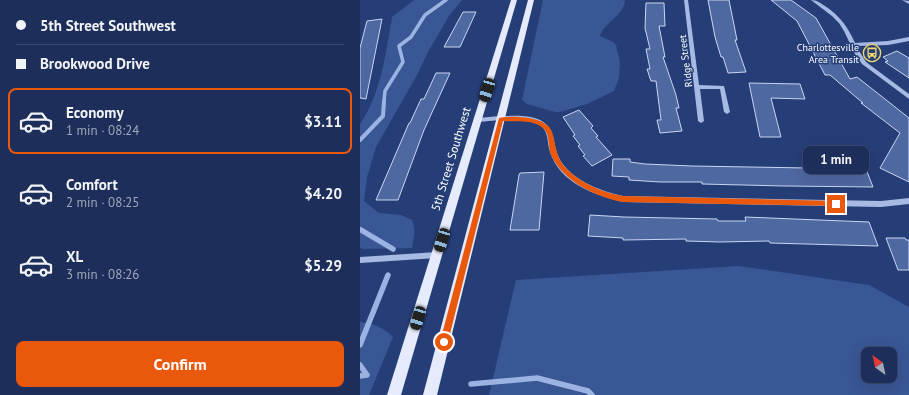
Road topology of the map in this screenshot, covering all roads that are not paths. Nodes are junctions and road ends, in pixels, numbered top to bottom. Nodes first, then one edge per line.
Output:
1 (514, 0) edge
2 (531, 0) edge
3 (686, 0) edge
4 (813, 0) edge
5 (904, 0) edge
6 (909, 3) edge
7 (909, 39) edge
8 (853, 45) junction
9 (697, 87) junction
10 (909, 97) edge
11 (727, 112) dead end
12 (501, 119) junction
13 (478, 120) junction
14 (701, 121) dead end
15 (909, 201) edge
16 (437, 255) junction
17 (360, 260) edge
18 (394, 395) edge
19 (430, 395) edge

1 - 13 main road, 5th Street Southwest
2 - 12 main road
3 - 9 street, Ridge Street
4 - 8 street
5 - 6 street
7 - 8 street
8 - 10 street
9 - 11 street
9 - 14 street, Ridge Street
12 - 13 street
12 - 15 street
12 - 19 main road
13 - 16 main road, 5th Street Southwest
16 - 17 street
16 - 18 main road, 5th Street Southwest

